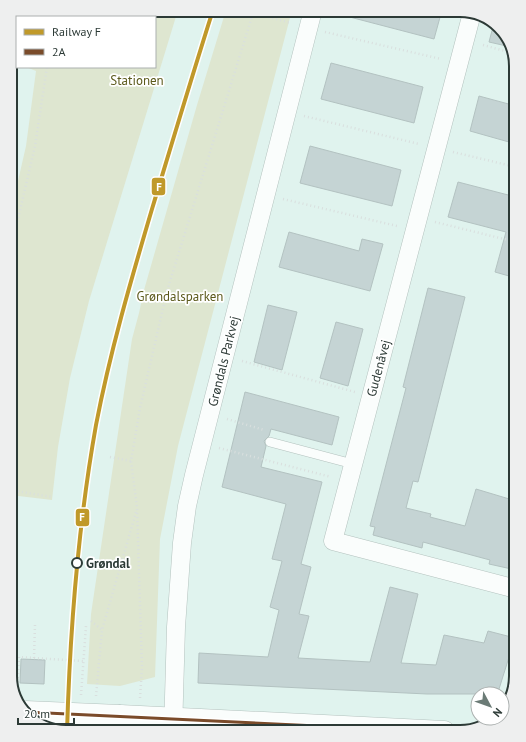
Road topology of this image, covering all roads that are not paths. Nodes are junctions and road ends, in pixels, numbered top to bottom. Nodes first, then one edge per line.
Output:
1 (311, 17) edge
2 (471, 19) edge
3 (270, 442) dead end
4 (353, 464) junction
5 (509, 587) edge
6 (32, 712) edge
7 (174, 717) edge
8 (318, 725) edge

1 - 7 street, Grøndals Parkvej
2 - 4 street, Gudenåvej
3 - 4 lane
4 - 5 street, Gudenåvej
6 - 7 street, bridge
7 - 8 street

